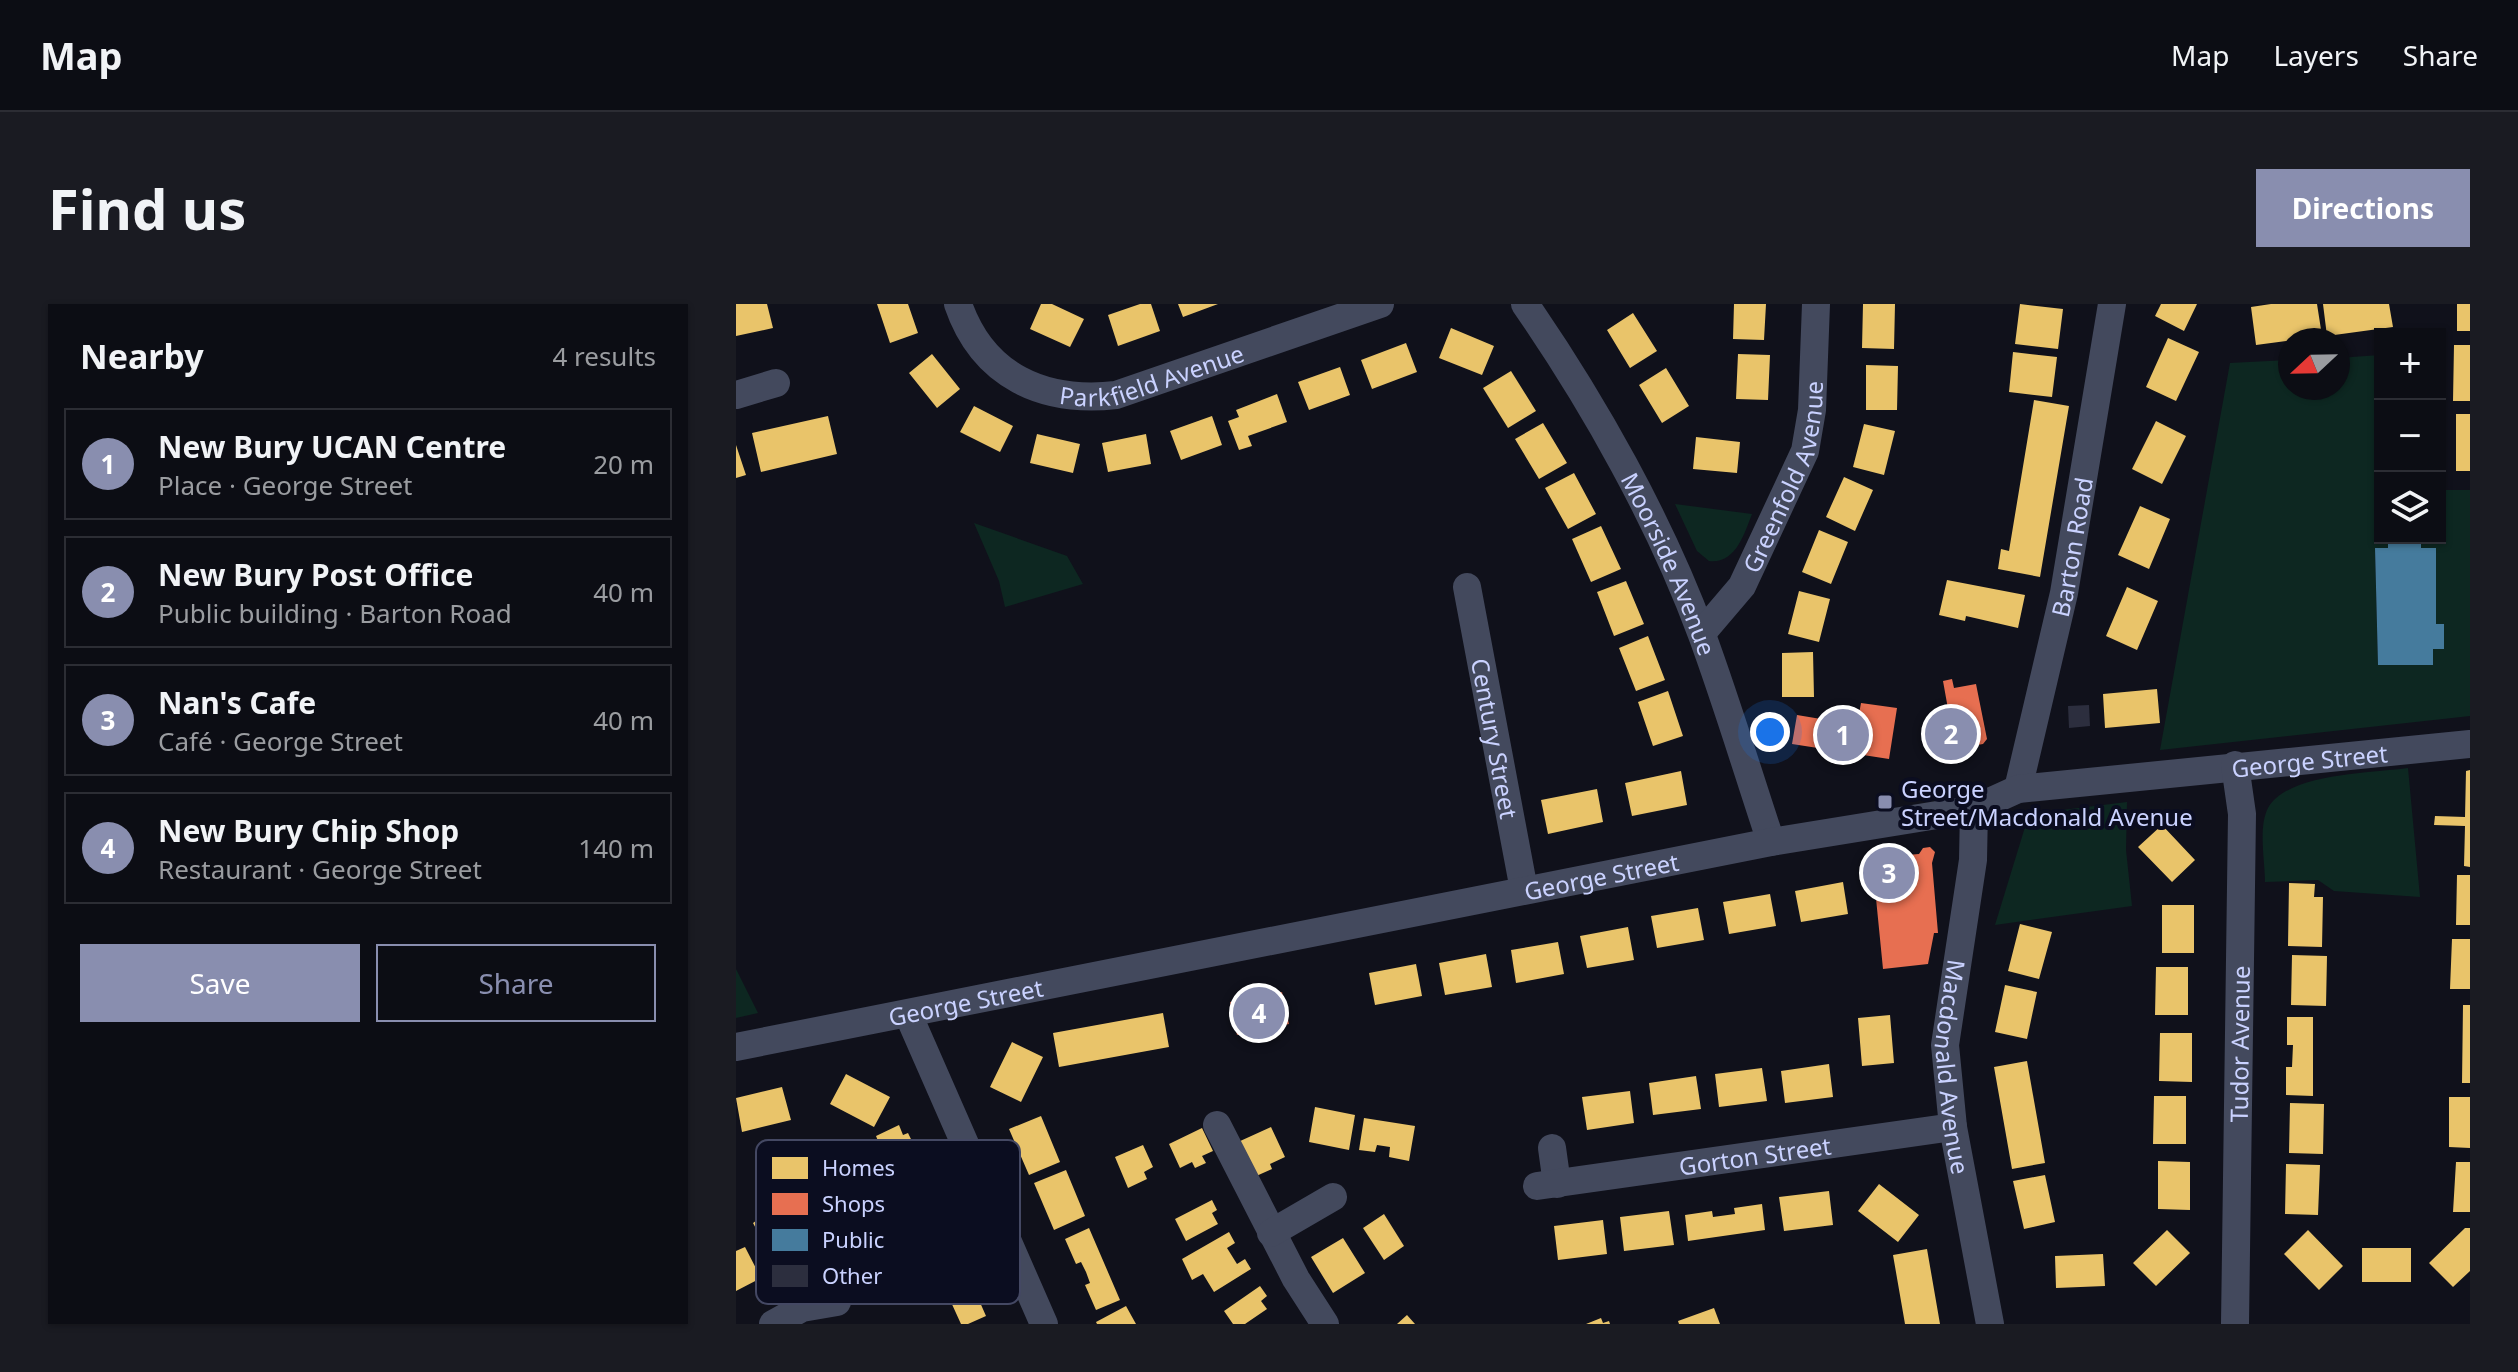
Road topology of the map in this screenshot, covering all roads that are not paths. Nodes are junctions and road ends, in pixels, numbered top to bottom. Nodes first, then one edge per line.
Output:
1 (958, 304) edge
2 (1380, 304) edge
3 (1525, 304) edge
4 (1816, 304) edge
5 (2112, 304) edge
6 (776, 383) dead end
7 (736, 395) edge
8 (1467, 587) dead end
9 (1702, 633) junction
10 (2470, 744) edge
11 (2235, 765) junction
12 (2018, 789) junction
13 (1974, 809) junction
14 (1771, 842) junction
15 (1524, 890) junction
16 (908, 1014) junction
17 (736, 1047) edge
18 (1217, 1125) dead end
19 (1953, 1127) junction
20 (963, 1140) edge
21 (1552, 1148) dead end
22 (1333, 1197) dead end
23 (1271, 1233) junction
24 (1020, 1269) edge
25 (800, 1304) edge
26 (773, 1324) edge
27 (1044, 1324) edge
28 (1325, 1324) edge
29 (1990, 1324) edge
30 (2235, 1324) edge

1 - 2 street, Parkfield Avenue
3 - 9 street, Moorside Avenue
4 - 9 street, Greenfold Avenue
5 - 12 street, Barton Road
6 - 7 street
8 - 15 street, Century Street
9 - 14 street, Moorside Avenue
10 - 11 street, George Street
11 - 12 street, George Street
11 - 30 street, Tudor Avenue
12 - 13 street, George Street
13 - 14 street, George Street
13 - 19 street, Macdonald Avenue
14 - 15 street, George Street
15 - 16 street, George Street
16 - 17 street, George Street
16 - 20 street
18 - 23 street
19 - 21 street, Gorton Street
19 - 29 street, Macdonald Avenue
22 - 23 street
23 - 28 street
24 - 27 street
25 - 26 street

